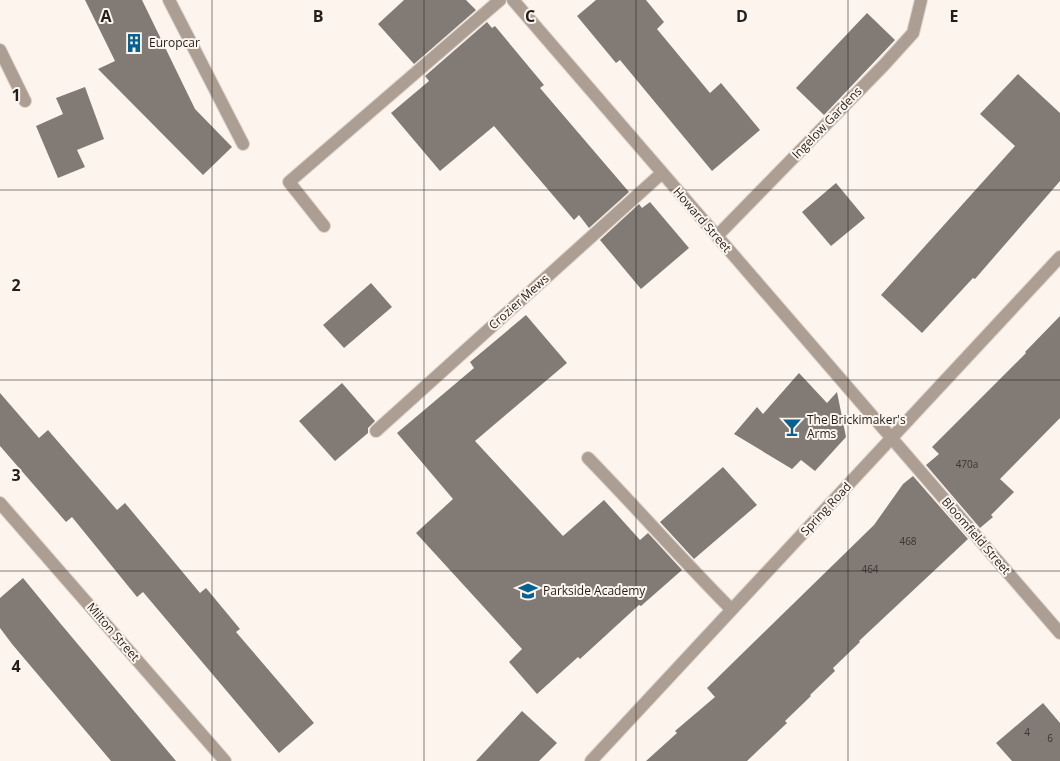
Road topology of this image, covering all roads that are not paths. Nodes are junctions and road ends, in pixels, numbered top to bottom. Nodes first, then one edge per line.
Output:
1 (169, 0) edge
2 (500, 0) edge
3 (513, 0) edge
4 (921, 0) edge
5 (0, 50) edge
6 (24, 101) dead end
7 (243, 144) dead end
8 (662, 173) junction
9 (324, 226) dead end
10 (717, 236) junction
11 (1060, 257) edge
12 (376, 432) dead end
13 (892, 439) junction
14 (588, 458) dead end
15 (0, 503) edge
16 (731, 609) junction
17 (1060, 633) edge
18 (225, 761) edge
19 (591, 761) edge

1 - 7 street
2 - 9 street
3 - 8 street, Howard Street
4 - 10 street, Ingelow Gardens
5 - 6 street
8 - 10 street, Howard Street
8 - 12 street, Crozier Mews
10 - 13 street, Howard Street
11 - 13 street, Spring Road
13 - 16 street, Spring Road
13 - 17 street, Bloomfield Street
14 - 16 street
15 - 18 street, Milton Street
16 - 19 street, Spring Road

